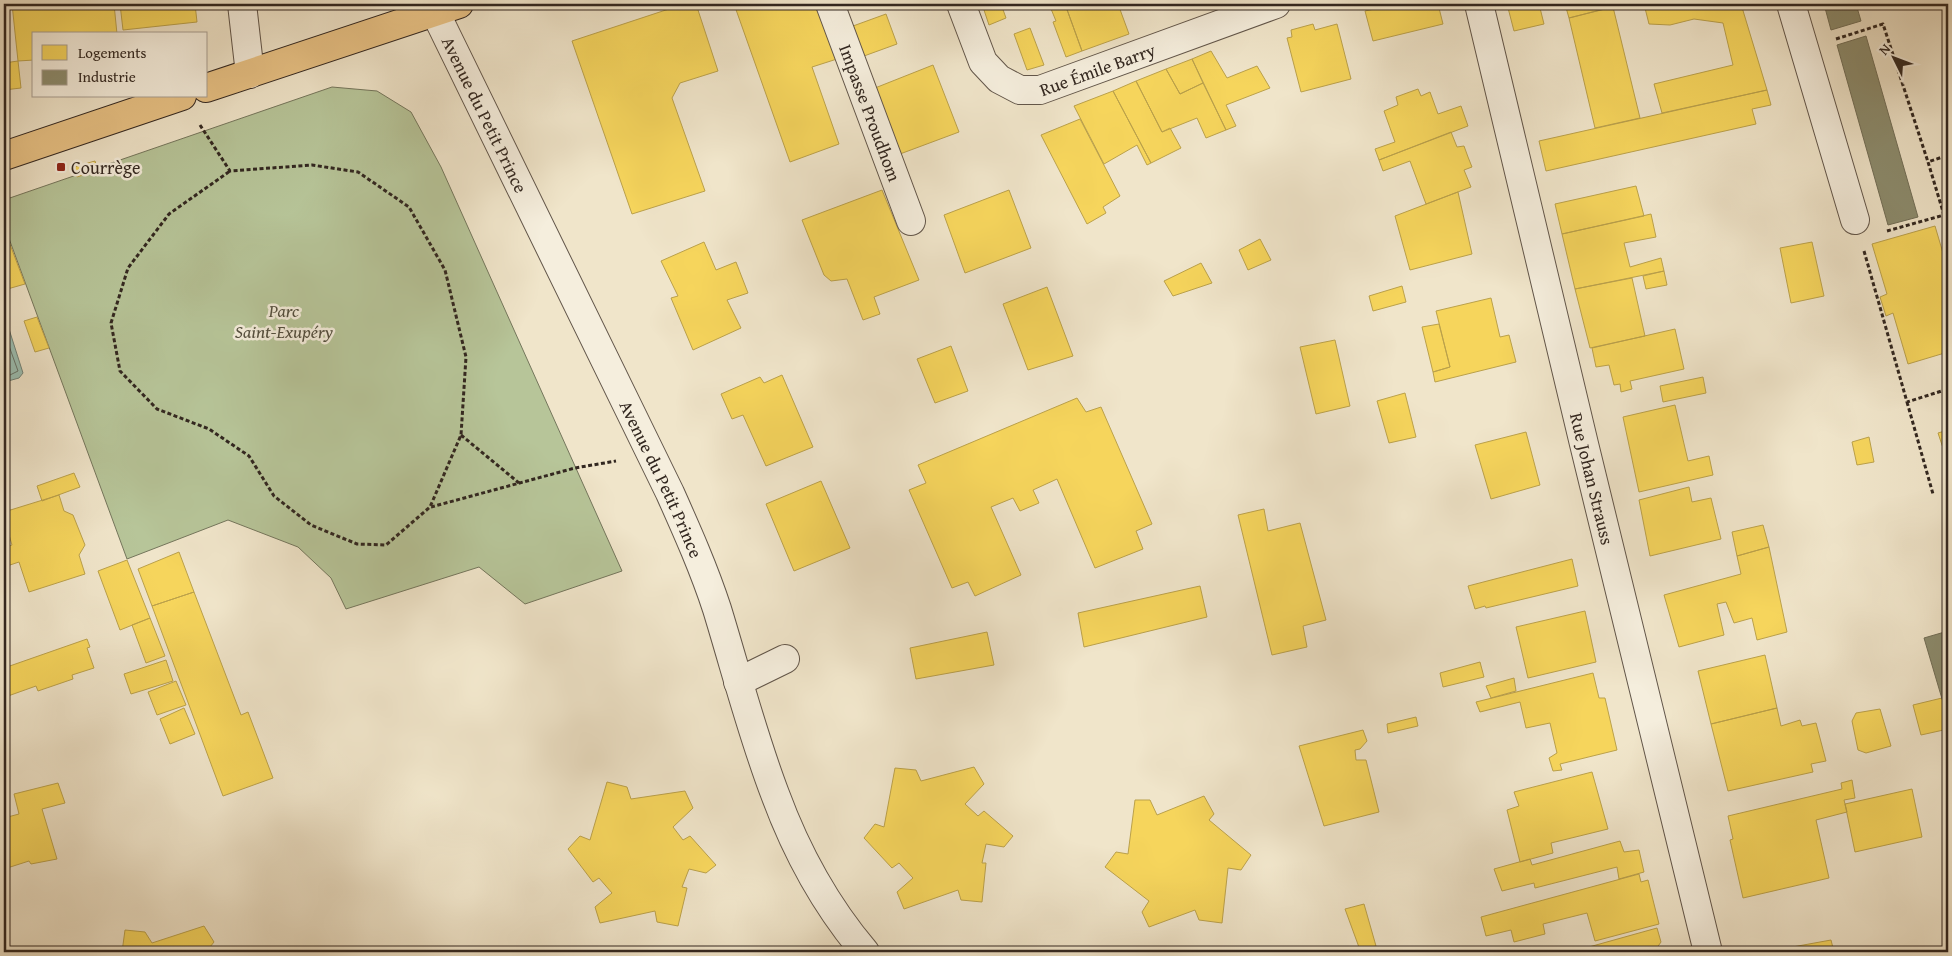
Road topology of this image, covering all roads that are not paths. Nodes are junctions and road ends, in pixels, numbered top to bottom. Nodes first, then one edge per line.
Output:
1 (242, 4) edge
2 (830, 4) edge
3 (961, 4) edge
4 (1276, 4) edge
5 (1479, 4) edge
6 (1792, 4) edge
7 (447, 8) edge
8 (250, 74) junction
9 (208, 87) edge
10 (176, 98) edge
11 (4, 156) edge
12 (911, 221) dead end
13 (1857, 229) road end
14 (785, 659) dead end
15 (738, 682) junction
16 (865, 952) edge
17 (1708, 952) edge

1 - 8 street
2 - 12 street, Impasse Proudhom
3 - 4 street, Rue Émile Barry
5 - 17 street, Rue Johan Strauss
6 - 13 street
7 - 8 main road
7 - 15 street, Avenue du Petit Prince
8 - 9 main road
10 - 11 main road
14 - 15 street
15 - 16 street, Avenue du Petit Prince

